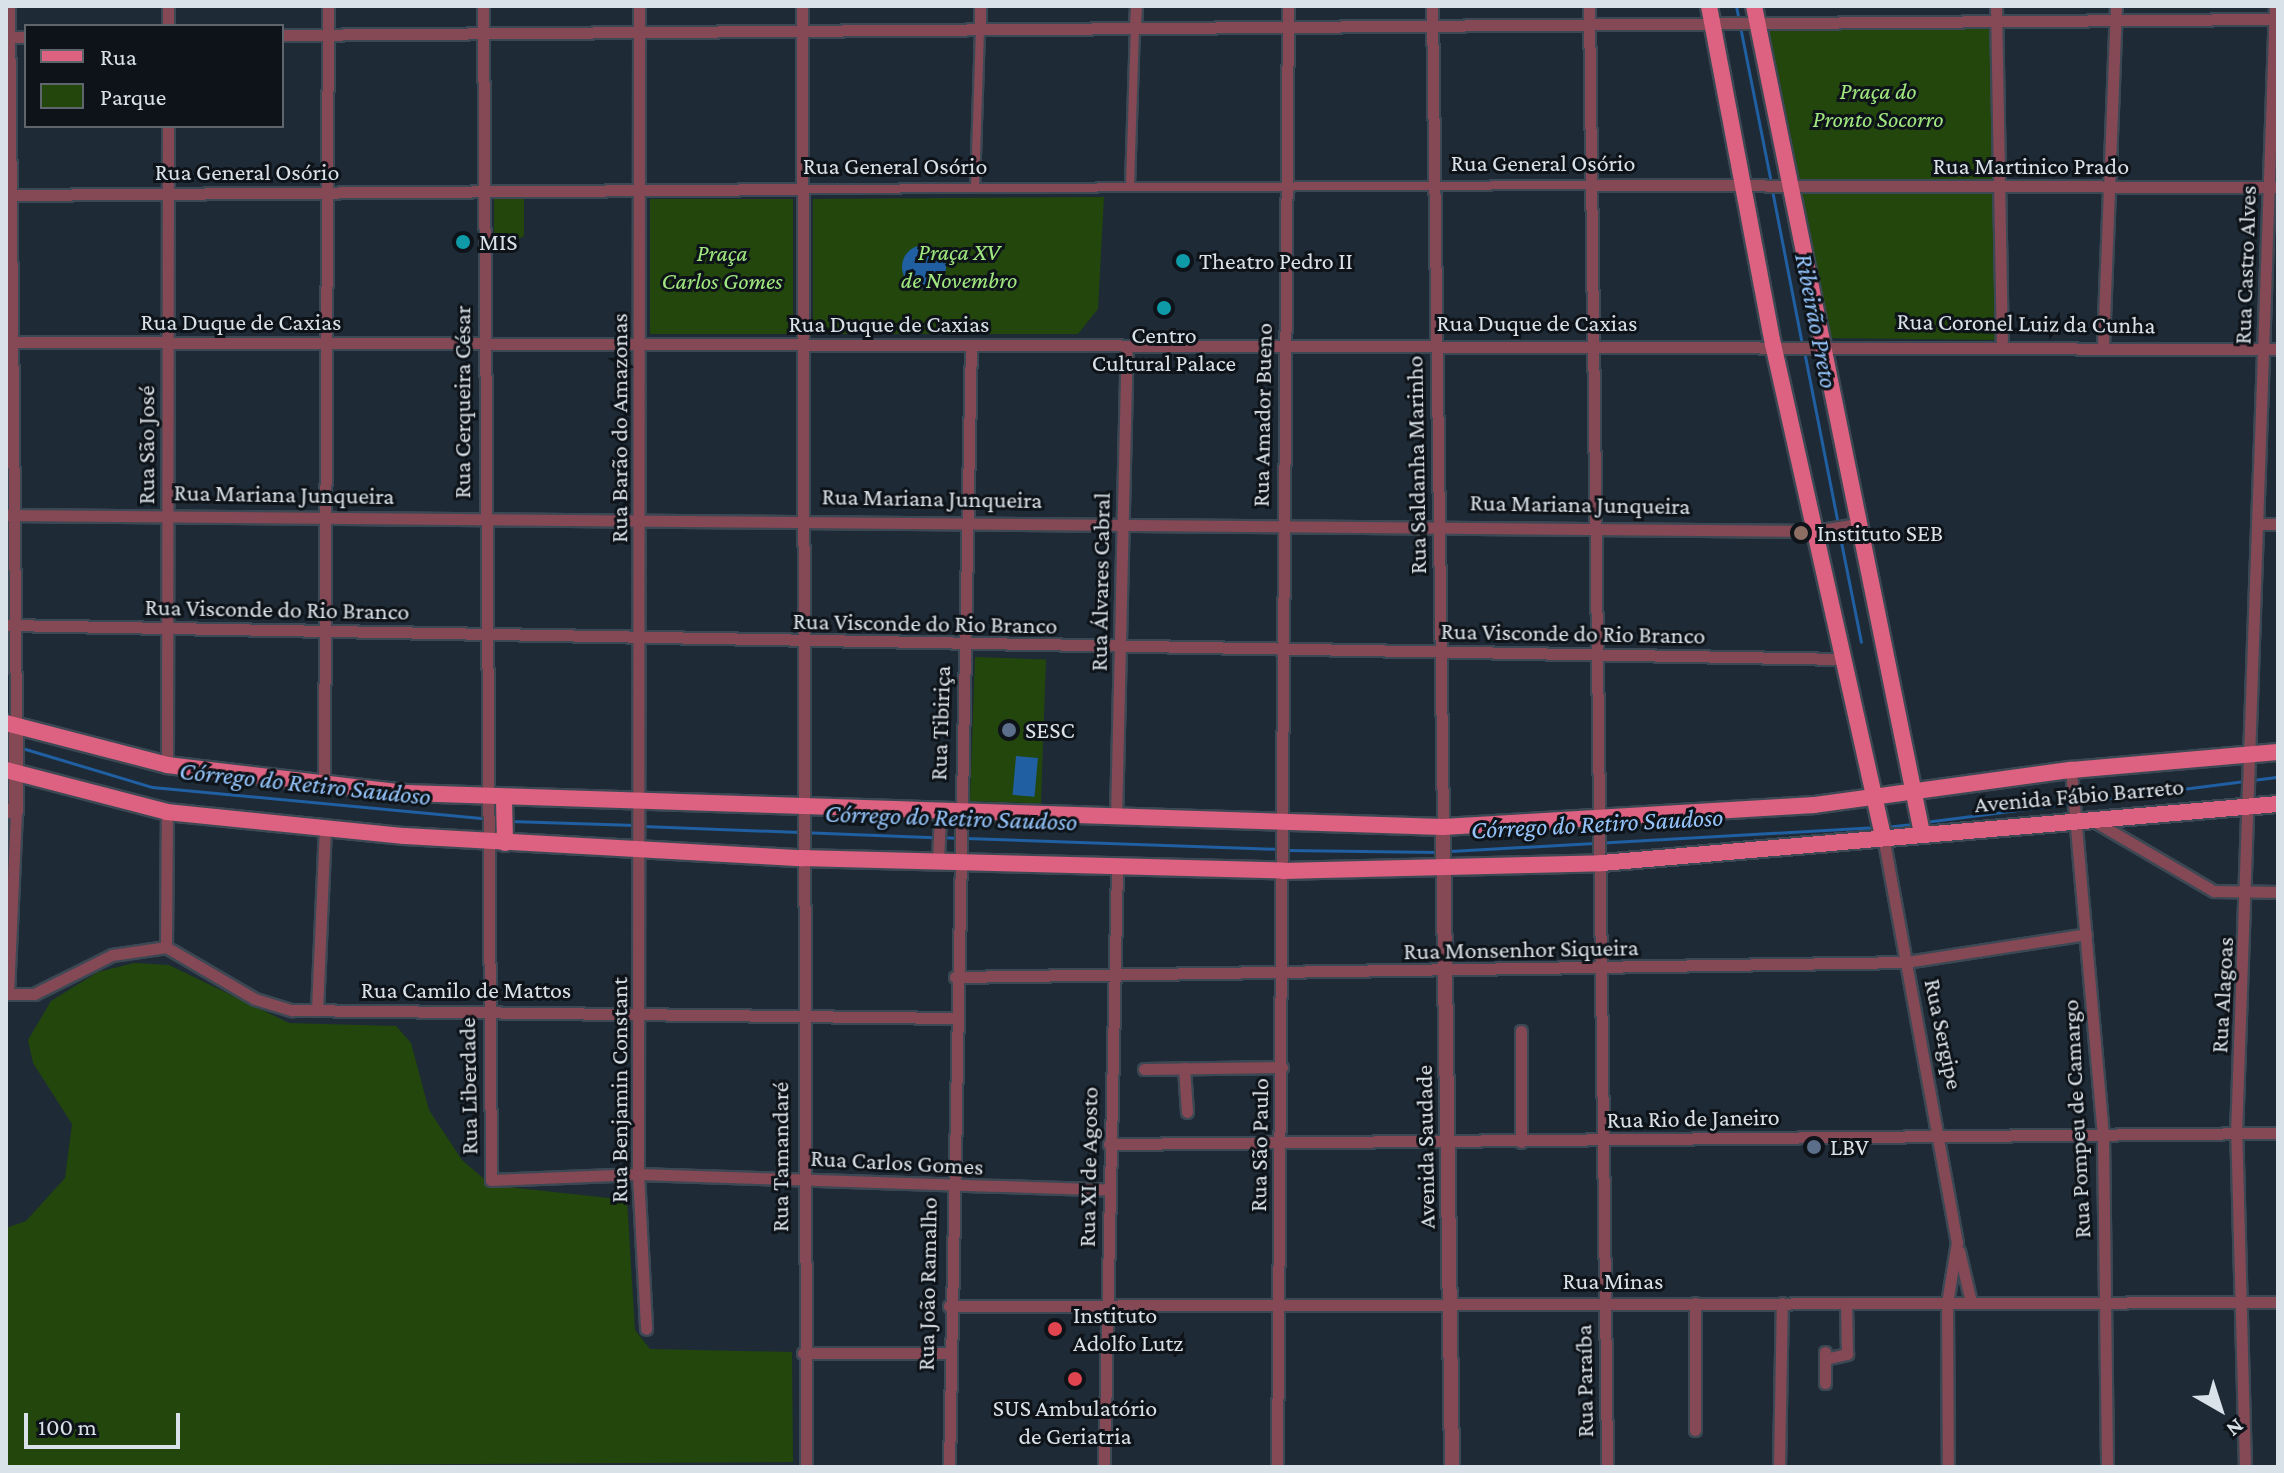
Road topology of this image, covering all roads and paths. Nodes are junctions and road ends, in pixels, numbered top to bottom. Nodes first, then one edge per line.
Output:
1 (9, 6) edge
2 (328, 6) edge
3 (483, 6) edge
4 (639, 6) edge
5 (802, 6) edge
6 (980, 6) edge
7 (1136, 6) edge
8 (1288, 6) edge
9 (1432, 6) edge
10 (1589, 6) edge
11 (1996, 6) edge
12 (2116, 6) edge
13 (2275, 6) edge
14 (1714, 16) edge
15 (1752, 16) edge
16 (2276, 19) edge
17 (2116, 20) junction
18 (1589, 21) junction
19 (1433, 24) junction
20 (1997, 24) junction
21 (1135, 25) junction
22 (1288, 25) junction
23 (802, 30) junction
24 (980, 30) junction
25 (639, 32) junction
26 (483, 33) junction
27 (284, 35) edge
28 (328, 35) junction
29 (8, 37) edge
30 (168, 128) edge
31 (1779, 184) junction
32 (1435, 185) junction
33 (1592, 185) junction
34 (1746, 185) junction
35 (1130, 186) junction
36 (1287, 186) junction
37 (2274, 187) edge
38 (975, 188) junction
39 (2110, 188) junction
40 (802, 189) junction
41 (641, 190) junction
42 (2000, 190) junction
43 (485, 192) junction
44 (327, 193) junction
45 (169, 194) junction
46 (8, 195) edge
47 (8, 342) edge
48 (169, 343) junction
49 (327, 344) junction
50 (484, 344) junction
51 (642, 344) junction
52 (1777, 344) junction
53 (1812, 344) junction
54 (802, 345) junction
55 (1437, 345) junction
56 (2002, 345) junction
57 (2103, 345) junction
58 (971, 346) junction
59 (1285, 346) junction
60 (1594, 346) junction
61 (1127, 347) junction
62 (2264, 349) junction
63 (2278, 349) edge
64 (10, 515) edge
65 (167, 515) junction
66 (326, 517) junction
67 (641, 517) junction
68 (484, 518) junction
69 (802, 519) junction
70 (966, 520) junction
71 (1123, 521) junction
72 (1282, 523) junction
73 (1439, 524) junction
74 (2259, 524) junction
75 (2278, 524) edge
76 (1852, 525) junction
77 (1596, 526) junction
78 (1820, 530) junction
79 (10, 625) edge
80 (168, 629) junction
81 (324, 632) junction
82 (484, 636) junction
83 (640, 638) junction
84 (802, 643) junction
85 (965, 646) junction
86 (1121, 648) junction
87 (1283, 652) junction
88 (1440, 654) junction
89 (1597, 656) junction
90 (1843, 659) junction
91 (13, 729) edge
92 (2278, 752) edge
93 (2253, 759) junction
94 (167, 765) junction
95 (13, 769) edge
96 (2072, 772) junction
97 (324, 785) junction
98 (1915, 795) junction
99 (1875, 800) junction
100 (2253, 802) junction
101 (485, 803) junction
102 (504, 803) junction
103 (2278, 804) edge
104 (643, 810) junction
105 (11, 811) edge
106 (167, 812) junction
107 (802, 814) junction
108 (2081, 816) junction
109 (1116, 818) junction
110 (939, 820) junction
111 (960, 821) junction
112 (1601, 826) junction
113 (325, 828) junction
114 (1921, 829) junction
115 (1284, 830) junction
116 (1443, 832) junction
117 (1882, 832) junction
118 (486, 836) junction
119 (505, 838) junction
120 (643, 845) junction
121 (801, 852) junction
122 (938, 857) junction
123 (1602, 857) junction
124 (960, 858) junction
125 (1443, 864) junction
126 (1283, 866) junction
127 (1117, 868) junction
128 (2278, 892) edge
129 (2250, 893) junction
130 (2086, 934) junction
131 (166, 947) junction
132 (1906, 962) junction
133 (1601, 970) junction
134 (1114, 972) junction
135 (1282, 973) junction
136 (1444, 973) junction
137 (955, 977) junction
138 (7, 994) edge
139 (317, 1010) junction
140 (640, 1010) junction
141 (488, 1015) junction
142 (802, 1017) junction
143 (953, 1018) junction
144 (1521, 1031) dead end
145 (1282, 1067) junction
146 (1184, 1068) junction
147 (1144, 1069) dead end
148 (1187, 1112) dead end
149 (2278, 1133) edge
150 (2236, 1134) junction
151 (1943, 1135) junction
152 (2103, 1135) junction
153 (1603, 1141) junction
154 (1448, 1142) junction
155 (1521, 1142) junction
156 (1280, 1143) junction
157 (1109, 1144) junction
158 (638, 1174) junction
159 (802, 1179) junction
160 (491, 1180) joint
161 (951, 1187) junction
162 (1108, 1190) junction
163 (1957, 1242) junction
164 (1971, 1302) junction
165 (2278, 1302) edge
166 (1605, 1303) junction
167 (1695, 1303) junction
168 (1782, 1303) junction
169 (1846, 1303) junction
170 (1947, 1303) junction
171 (2107, 1303) junction
172 (2239, 1303) junction
173 (1109, 1305) junction
174 (1448, 1305) junction
175 (949, 1306) junction
176 (1279, 1307) junction
177 (646, 1329) dead end
178 (803, 1353) junction
179 (948, 1353) junction
180 (1825, 1383) dead end
181 (1695, 1430) dead end
182 (806, 1467) edge
183 (949, 1467) edge
184 (1104, 1467) edge
185 (1277, 1467) edge
186 (1452, 1467) edge
187 (1607, 1467) edge
188 (1779, 1467) edge
189 (1948, 1467) edge
190 (2107, 1467) edge
191 (2245, 1467) edge

1 - 29 street
2 - 28 street
3 - 26 street, Rua Cerqueira César
4 - 25 street, Rua Barão do Amazonas
5 - 23 street, Rua Tamandaré
6 - 24 street
7 - 21 street
8 - 22 street, Rua Amador Bueno
9 - 19 street, Rua Saldanha Marinho
10 - 18 street, Rua Paraíba
11 - 20 street
12 - 17 street
13 - 16 street, Rua Castro Alves
14 - 15 street
14 - 18 street
14 - 34 main road
15 - 20 street
15 - 31 main road
16 - 17 street
16 - 37 street, Rua Castro Alves
17 - 20 street
17 - 39 street
18 - 19 street
18 - 33 street, Rua Paraíba
19 - 22 street
19 - 32 street, Rua Saldanha Marinho
20 - 42 street
21 - 22 street
21 - 24 street
21 - 35 street
22 - 36 street, Rua Amador Bueno
23 - 24 street
23 - 25 street
23 - 40 street, Rua Tamandaré
24 - 38 street
25 - 26 street
25 - 41 street, Rua Barão do Amazonas
26 - 28 street
26 - 43 street, Rua Cerqueira César
27 - 28 street
28 - 44 street
29 - 46 street
30 - 45 street, Rua São José
31 - 34 street, Rua General Osório
31 - 42 street, Rua Martinico Prado
31 - 53 main road
32 - 33 street, Rua General Osório
32 - 36 street, Rua General Osório
32 - 55 street, Rua Saldanha Marinho
33 - 34 street, Rua General Osório
33 - 60 street, Rua Paraíba
34 - 52 main road
35 - 36 street, Rua General Osório
35 - 38 street, Rua General Osório
36 - 59 street, Rua Amador Bueno
37 - 39 street, Rua Martinico Prado
37 - 62 street, Rua Castro Alves
38 - 40 street, Rua General Osório
39 - 42 street, Rua Martinico Prado
39 - 57 street
40 - 41 street, Rua General Osório
40 - 54 street, Rua Tamandaré
41 - 43 street, Rua General Osório
41 - 51 street, Rua Barão do Amazonas
42 - 56 street
43 - 44 street, Rua General Osório
43 - 50 street, Rua Cerqueira César
44 - 45 street, Rua General Osório
44 - 49 street
45 - 46 street, Rua General Osório
45 - 48 street, Rua São José
46 - 47 street
47 - 48 street, Rua Duque de Caxias
47 - 64 street
48 - 49 street, Rua Duque de Caxias
48 - 65 street, Rua São José
49 - 50 street, Rua Duque de Caxias
49 - 66 street
50 - 51 street, Rua Duque de Caxias
50 - 68 street, Rua Cerqueira César
51 - 54 street, Rua Duque de Caxias
51 - 67 street, Rua Barão do Amazonas
52 - 53 street, Rua Coronel Luiz da Cunha
52 - 60 street, Rua Duque de Caxias
52 - 78 main road
53 - 56 street, Rua Coronel Luiz da Cunha
53 - 76 main road
54 - 58 street, Rua Duque de Caxias
54 - 69 street, Rua Tamandaré
55 - 59 street, Rua Duque de Caxias
55 - 60 street, Rua Duque de Caxias
55 - 73 street, Rua Saldanha Marinho
56 - 57 street, Rua Coronel Luiz da Cunha
57 - 62 street, Rua Coronel Luiz da Cunha
58 - 61 street, Rua Duque de Caxias
58 - 70 street, Rua Tibiriça
59 - 61 street, Rua Duque de Caxias
59 - 72 street, Rua Amador Bueno
60 - 77 street, Rua Paraíba
61 - 71 street, Rua Álvares Cabral
62 - 63 street, Rua Coronel Luiz da Cunha
62 - 74 street, Rua Castro Alves
64 - 65 street, Rua Mariana Junqueira
64 - 79 street
65 - 66 street, Rua Mariana Junqueira
65 - 80 street, Rua São José
66 - 68 street, Rua Mariana Junqueira
66 - 81 street
67 - 68 street, Rua Mariana Junqueira
67 - 69 street, Rua Mariana Junqueira
67 - 83 street, Rua Barão do Amazonas
68 - 82 street, Rua Cerqueira César
69 - 70 street, Rua Mariana Junqueira
69 - 84 street, Rua Tamandaré
70 - 71 street, Rua Mariana Junqueira
70 - 85 street, Rua Tibiriça
71 - 72 street, Rua Mariana Junqueira
71 - 86 street, Rua Álvares Cabral
72 - 73 street, Rua Mariana Junqueira
72 - 87 street, Rua Amador Bueno
73 - 77 street, Rua Mariana Junqueira
73 - 88 street, Rua Saldanha Marinho
74 - 75 street
74 - 93 street, Rua Alagoas
76 - 78 street, Rua Mariana Junqueira
76 - 98 main road
77 - 78 street, Rua Mariana Junqueira
77 - 89 street, Rua Paraíba
78 - 90 main road
79 - 80 street, Rua Visconde do Rio Branco
79 - 91 street
80 - 81 street, Rua Visconde do Rio Branco
80 - 94 street, Rua São José
81 - 82 street, Rua Visconde do Rio Branco
81 - 97 street
82 - 83 street, Rua Visconde do Rio Branco
82 - 101 street, Rua Cerqueira César
83 - 84 street, Rua Visconde do Rio Branco
83 - 104 street, Rua Barão do Amazonas
84 - 85 street, Rua Visconde do Rio Branco
84 - 107 street, Rua Tamandaré
85 - 86 street, Rua Visconde do Rio Branco
85 - 111 street, Rua Tibiriça
86 - 87 street, Rua Visconde do Rio Branco
86 - 109 street, Rua Álvares Cabral
87 - 88 street, Rua Visconde do Rio Branco
87 - 115 street, Rua Amador Bueno
88 - 89 street, Rua Visconde do Rio Branco
88 - 116 street, Rua Saldanha Marinho
89 - 90 street, Rua Visconde do Rio Branco
89 - 112 street, Rua Paraíba
90 - 99 main road
91 - 94 main road, Avenida Fábio Barreto
91 - 95 street
92 - 93 main road, Avenida Fábio Barreto
93 - 96 main road, Avenida Fábio Barreto
93 - 100 street, Rua Alagoas
94 - 97 main road, Avenida Fábio Barreto
95 - 105 street
95 - 106 main road, Avenida Fábio Barreto
96 - 98 main road, Avenida Fábio Barreto
96 - 108 street, Rua Pompeu de Camargo
97 - 101 main road, Avenida Fábio Barreto
98 - 99 main road, Avenida Fábio Barreto
98 - 114 main road
99 - 112 main road, Avenida Fábio Barreto
99 - 117 main road
100 - 103 main road, Avenida Fábio Barreto
100 - 108 main road, Avenida Fábio Barreto
100 - 129 street, Rua Alagoas
101 - 102 main road, Avenida Fábio Barreto
101 - 118 street, Rua Liberdade
102 - 104 main road, Avenida Fábio Barreto
102 - 119 main road
104 - 107 main road, Avenida Fábio Barreto
104 - 120 street, Rua Barão do Amazonas
105 - 138 street
106 - 113 main road, Avenida Fábio Barreto
106 - 131 street
107 - 110 main road, Avenida Fábio Barreto
107 - 121 street, Rua Tamandaré
108 - 114 main road, Avenida Fábio Barreto
108 - 129 street
108 - 130 street, Rua Pompeu de Camargo
109 - 111 main road, Avenida Fábio Barreto
109 - 115 main road, Avenida Fábio Barreto
110 - 111 main road, Avenida Fábio Barreto
110 - 122 street
111 - 124 street, Rua Tibiriça
112 - 116 main road, Avenida Fábio Barreto
112 - 123 street, Rua Paraíba
113 - 118 main road, Avenida Fábio Barreto
113 - 139 street
114 - 117 main road, Avenida Fábio Barreto
115 - 116 main road, Avenida Fábio Barreto
115 - 126 street, Rua São Paulo
116 - 125 street, Avenida Saudade
117 - 123 main road, Avenida Fábio Barreto
117 - 132 street, Rua Sergipe
118 - 119 main road, Avenida Fábio Barreto
118 - 141 street, Rua Liberdade
119 - 120 main road, Avenida Fábio Barreto
120 - 121 main road, Avenida Fábio Barreto
120 - 140 street, Rua Benjamin Constant
121 - 122 main road, Avenida Fábio Barreto
121 - 142 street, Rua Tamandaré
122 - 124 main road, Avenida Fábio Barreto
123 - 125 main road, Avenida Fábio Barreto
123 - 133 street, Rua Paraíba
124 - 127 main road, Avenida Fábio Barreto
124 - 137 street, Rua João Ramalho
125 - 126 main road, Avenida Fábio Barreto
125 - 136 street, Avenida Saudade
126 - 127 main road, Avenida Fábio Barreto
126 - 135 street, Rua São Paulo
127 - 134 street, Rua XI de Agosto
128 - 129 street
129 - 150 street, Rua Alagoas
130 - 132 street, Rua Monsenhor Siqueira
130 - 152 street, Rua Pompeu de Camargo
131 - 138 street
131 - 139 street, Rua Camilo de Mattos
132 - 133 street, Rua Monsenhor Siqueira
132 - 151 street, Rua Sergipe
133 - 136 street, Rua Monsenhor Siqueira
133 - 153 street, Rua Paraíba
134 - 135 street, Rua Monsenhor Siqueira
134 - 137 street, Rua Monsenhor Siqueira
134 - 157 street, Rua XI de Agosto
135 - 136 street, Rua Monsenhor Siqueira
135 - 145 street, Rua São Paulo
136 - 154 street, Avenida Saudade
137 - 143 street, Rua João Ramalho
139 - 141 street, Rua Camilo de Mattos
140 - 141 street, Rua Camilo de Mattos
140 - 142 street, Rua Camilo de Mattos
140 - 158 street, Rua Benjamin Constant
141 - 160 street, Rua Liberdade
142 - 143 street, Rua Camilo de Mattos
142 - 159 street, Rua Tamandaré
143 - 161 street, Rua João Ramalho
144 - 155 street
145 - 146 street
145 - 156 street, Rua São Paulo
146 - 147 street
146 - 148 street
149 - 150 street, Rua Rio de Janeiro
150 - 152 street, Rua Rio de Janeiro
150 - 172 street, Rua Alagoas
151 - 152 street, Rua Rio de Janeiro
151 - 153 street, Rua Rio de Janeiro
151 - 163 street, Rua Sergipe
152 - 171 street, Rua Pompeu de Camargo
153 - 155 street, Rua Rio de Janeiro
153 - 166 street, Rua Paraíba
154 - 155 street, Rua Rio de Janeiro
154 - 156 street, Rua Rio de Janeiro
154 - 174 street, Avenida Saudade
156 - 157 street, Rua Rio de Janeiro
156 - 176 street, Rua São Paulo
157 - 162 street, Rua XI de Agosto
158 - 159 street, Rua Carlos Gomes
158 - 160 street, Rua Carlos Gomes
158 - 177 street, Rua Benjamin Constant
159 - 161 street, Rua Carlos Gomes
159 - 178 street, Rua Tamandaré
161 - 162 street, Rua Carlos Gomes
161 - 175 street, Rua João Ramalho
162 - 173 street, Rua XI de Agosto
163 - 164 street, Rua Sergipe
163 - 170 street, Rua Sergipe
164 - 170 street, Rua Minas
164 - 171 street, Rua Minas
165 - 172 street, Rua Minas
166 - 167 street, Rua Minas
166 - 174 street, Rua Minas
166 - 187 street, Rua Paraíba
167 - 168 street, Rua Minas
167 - 181 street
168 - 169 street, Rua Minas
168 - 188 street
169 - 170 street, Rua Minas
169 - 180 street
170 - 189 street, Rua Sergipe
171 - 172 street, Rua Minas
171 - 190 street, Rua Pompeu de Camargo
172 - 191 street, Rua Alagoas
173 - 175 street, Rua Minas
173 - 176 street, Rua Minas
173 - 184 street, Rua XI de Agosto
174 - 176 street, Rua Minas
174 - 186 street, Avenida Saudade
175 - 179 street, Rua João Ramalho
176 - 185 street, Rua São Paulo
178 - 179 street
178 - 182 street, Rua Tamandaré
179 - 183 street, Rua João Ramalho

